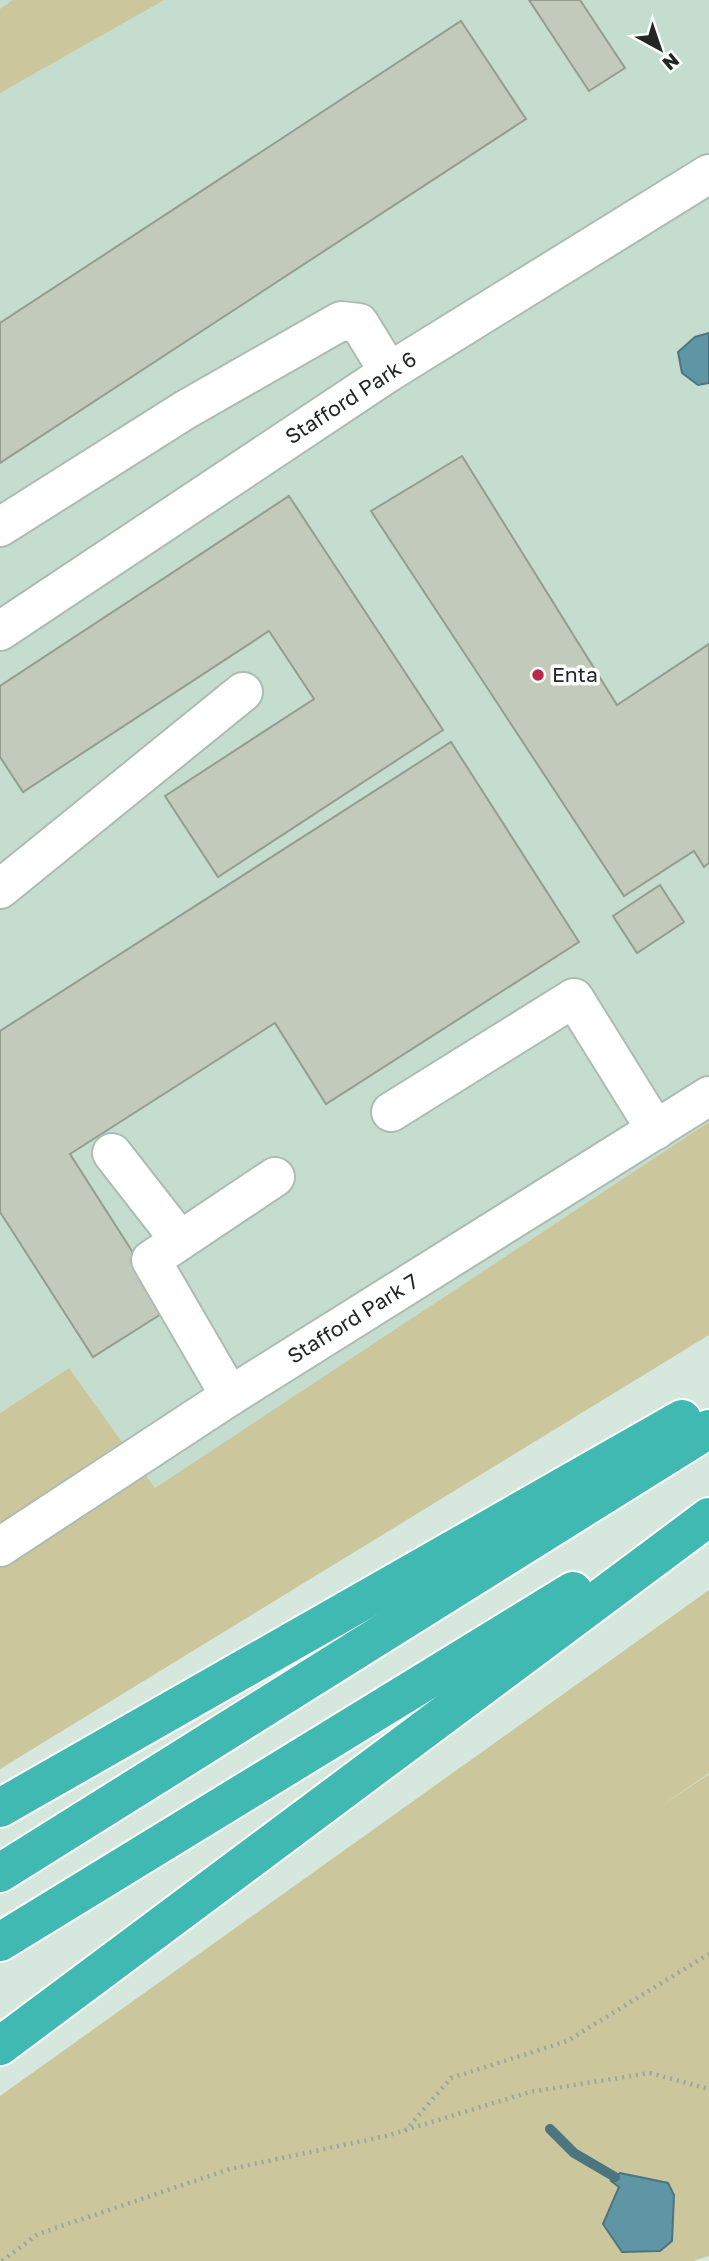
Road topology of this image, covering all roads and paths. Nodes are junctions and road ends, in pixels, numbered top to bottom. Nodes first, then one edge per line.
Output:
1 (709, 174) edge
2 (389, 372) junction
3 (0, 527) edge
4 (4, 617) edge
5 (243, 692) dead end
6 (0, 889) edge
7 (709, 1096) edge
8 (391, 1112) dead end
9 (656, 1130) junction
10 (112, 1153) dead end
11 (275, 1177) dead end
12 (179, 1239) junction
13 (230, 1396) junction
14 (709, 1406) edge
15 (709, 1429) edge
16 (709, 1508) edge
17 (709, 1517) edge
18 (0, 1547) edge
19 (0, 1808) edge
20 (0, 1873) edge
21 (0, 1942) edge
22 (709, 1954) edge
23 (0, 2046) edge
24 (709, 2089) edge
25 (404, 2131) junction
26 (2, 2261) edge

1 - 2 street, Stafford Park 6
2 - 3 street
2 - 4 street, Stafford Park 6
5 - 6 street
7 - 9 street, Stafford Park 7
8 - 9 street
9 - 13 street, Stafford Park 7
10 - 12 street
11 - 12 street
12 - 13 street
13 - 18 street, Stafford Park 7
14 - 19 highway
15 - 20 highway
16 - 21 highway
17 - 23 highway
22 - 25 path
24 - 25 path
25 - 26 path

